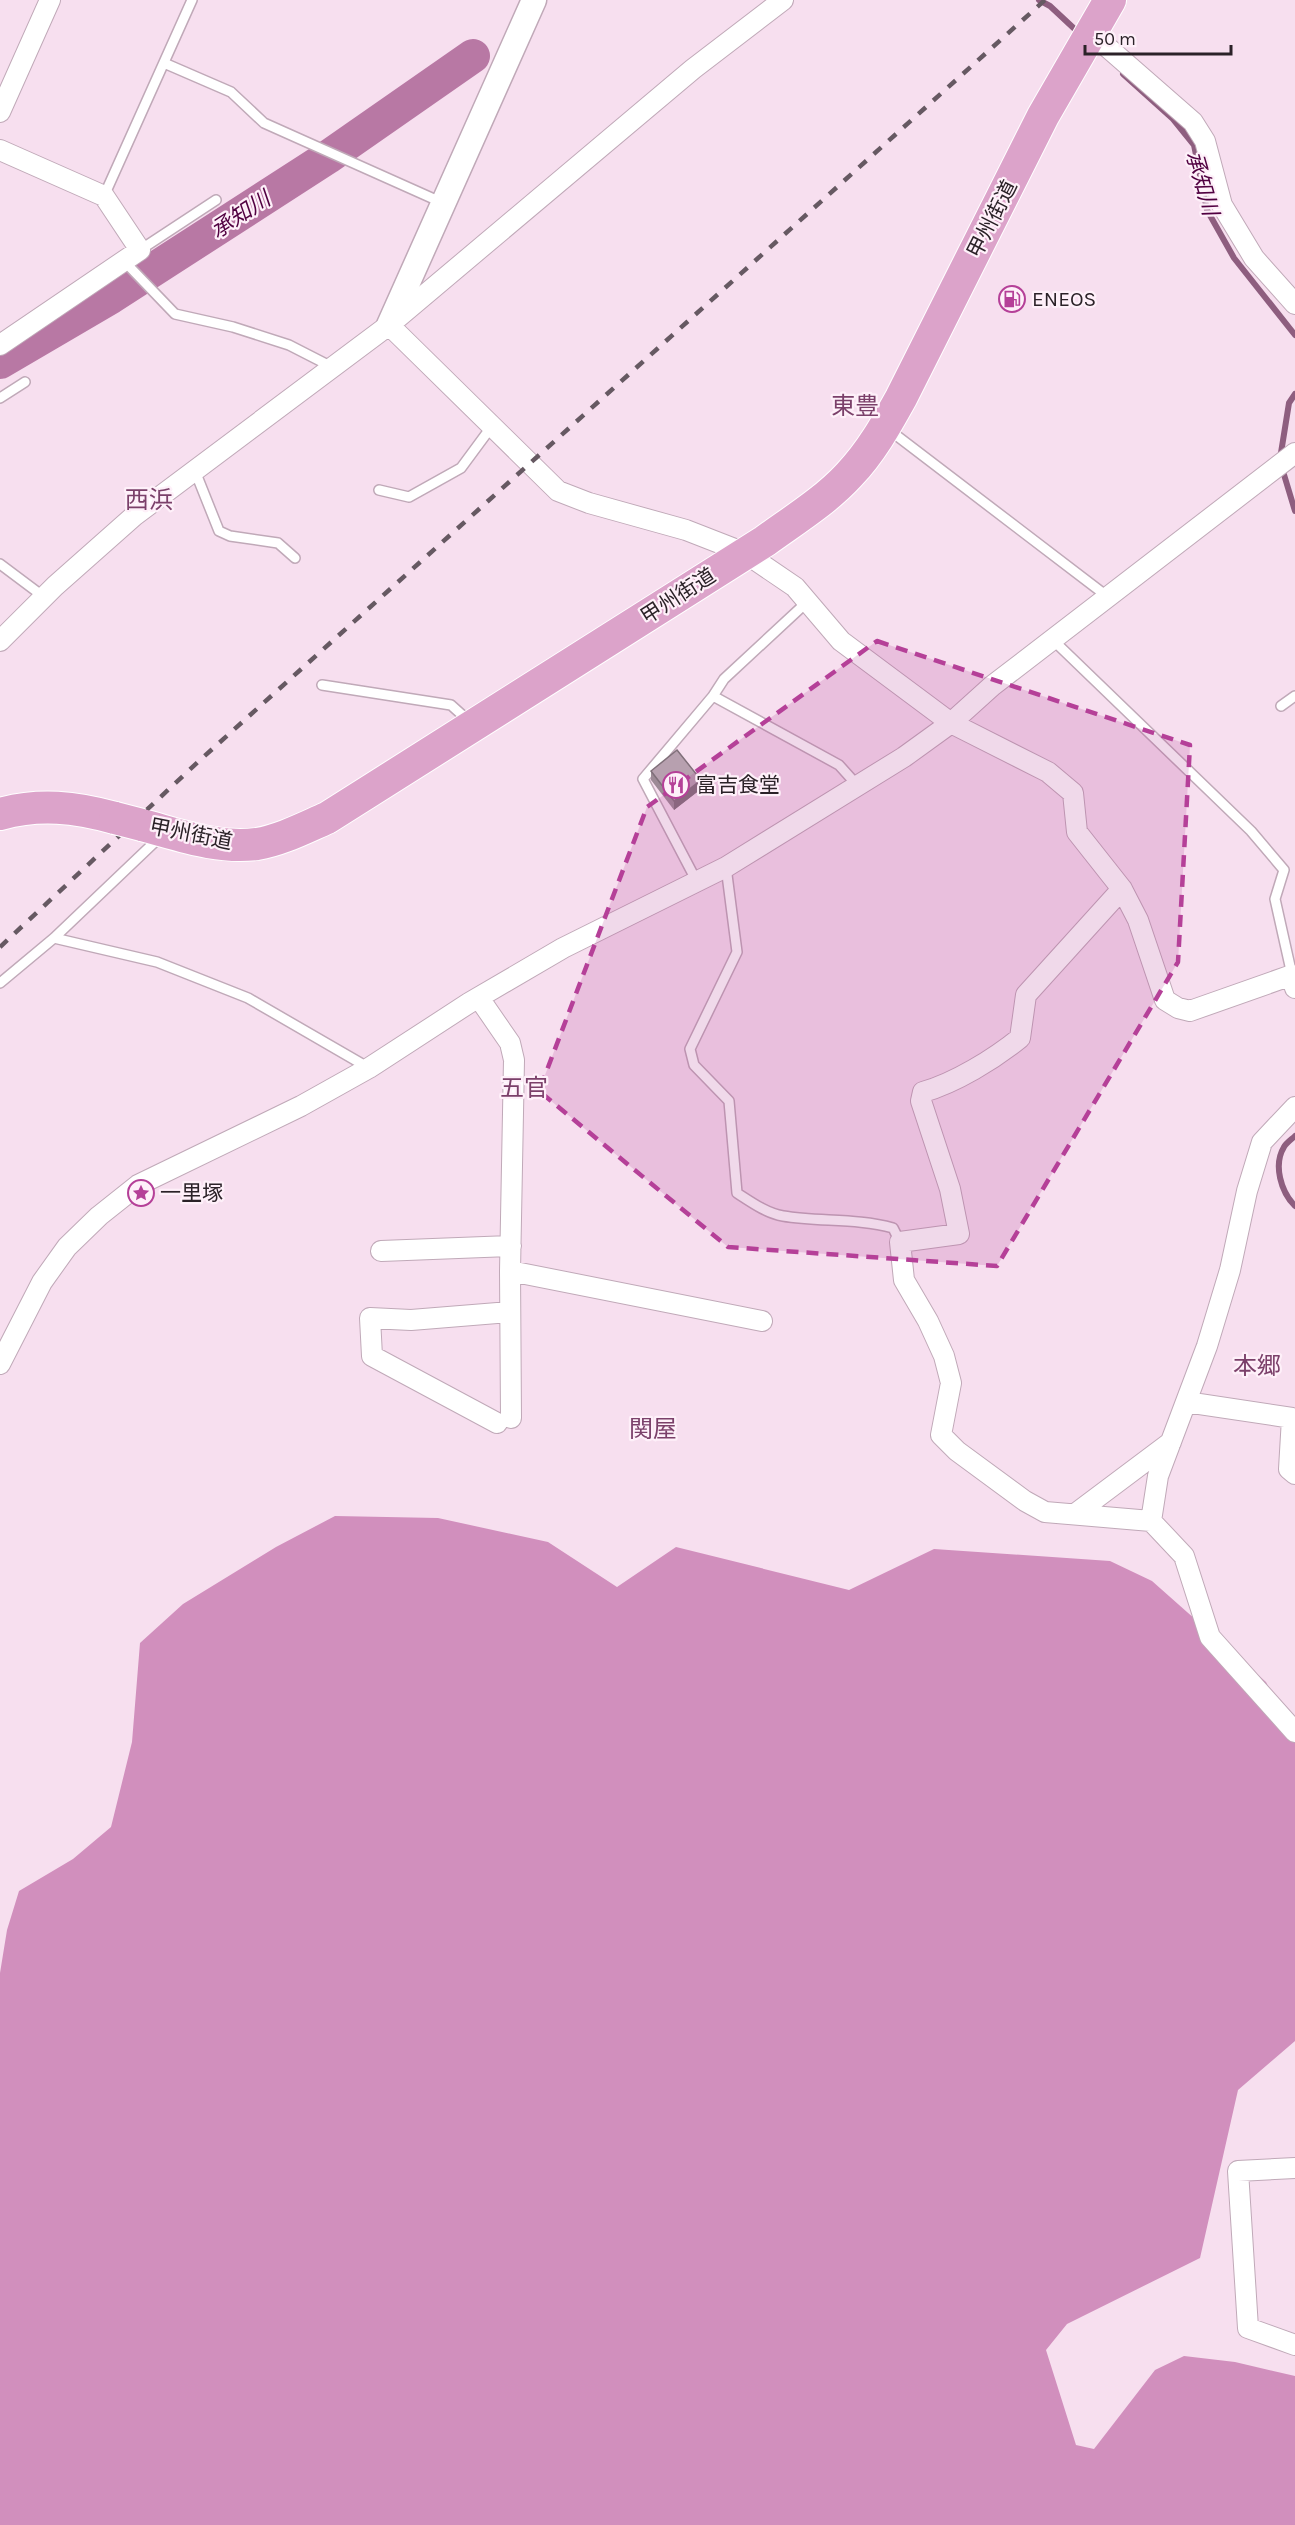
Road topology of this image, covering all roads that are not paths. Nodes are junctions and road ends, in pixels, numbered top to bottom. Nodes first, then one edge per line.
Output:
1 (50, 0) edge
2 (192, 0) edge
3 (534, 0) edge
4 (783, 0) edge
5 (1110, 0) edge
6 (1090, 32) junction
7 (164, 63) junction
8 (0, 112) edge
9 (0, 150) edge
10 (104, 196) junction
11 (216, 200) dead end
12 (443, 203) junction
13 (140, 250) junction
14 (128, 265) junction
15 (1295, 304) edge
16 (389, 325) junction
17 (0, 345) edge
18 (334, 368) junction
19 (25, 382) dead end
20 (0, 398) edge
21 (492, 426) junction
22 (885, 427) junction
23 (1286, 459) edge
24 (195, 471) junction
25 (379, 490) dead end
26 (745, 553) junction
27 (295, 558) dead end
28 (0, 564) edge
29 (44, 597) junction
30 (1108, 597) junction
31 (807, 602) junction
32 (1053, 640) junction
33 (0, 641) edge
34 (322, 685) dead end
35 (713, 696) junction
36 (1295, 696) edge
37 (1281, 706) dead end
38 (951, 723) junction
39 (475, 726) junction
40 (857, 785) junction
41 (0, 814) edge
42 (141, 825) junction
43 (726, 867) junction
44 (696, 880) junction
45 (1122, 889) junction
46 (54, 938) junction
47 (1294, 981) edge
48 (0, 983) edge
49 (479, 998) junction
50 (369, 1068) junction
51 (1295, 1107) edge
52 (900, 1242) junction
53 (511, 1246) junction
54 (381, 1251) dead end
55 (510, 1271) junction
56 (510, 1312) junction
57 (762, 1321) dead end
58 (0, 1364) edge
59 (1186, 1402) junction
60 (1171, 1442) junction
61 (1295, 1474) edge
62 (1075, 1514) junction
63 (1150, 1521) junction
64 (1295, 1732) edge
65 (1295, 2168) edge
66 (1295, 2345) edge

1 - 8 street
2 - 7 lane
3 - 12 street
4 - 16 street
5 - 6 highway, 甲州街道
6 - 15 street
6 - 22 highway, 甲州街道
7 - 10 lane
7 - 12 lane
9 - 10 street
10 - 13 street
11 - 13 lane
12 - 16 street
13 - 14 street
14 - 17 street
14 - 18 lane
16 - 18 street
16 - 21 street
18 - 24 street
19 - 20 lane
21 - 25 lane
21 - 26 street
22 - 26 highway, 甲州街道
22 - 30 lane
23 - 30 street
24 - 27 lane
24 - 29 street
26 - 31 street
26 - 39 highway, 甲州街道
28 - 29 lane
29 - 33 street
30 - 32 street
31 - 35 lane
31 - 38 street
32 - 38 street
32 - 47 lane
34 - 39 lane
35 - 40 lane
35 - 44 lane
36 - 37 lane
38 - 40 street
38 - 45 street
39 - 42 highway, 甲州街道
40 - 43 street
41 - 42 highway, 甲州街道
42 - 46 lane
43 - 44 street
43 - 52 lane
44 - 49 street
45 - 47 street
45 - 52 street
46 - 48 lane
46 - 50 lane
49 - 50 street
49 - 53 street
50 - 58 street
51 - 59 street
52 - 62 street
53 - 54 street
53 - 55 street
55 - 56 street
55 - 57 street
56 - 56 street
59 - 60 street
59 - 61 street
60 - 62 street
60 - 63 street
62 - 63 street
63 - 64 street
65 - 66 street

